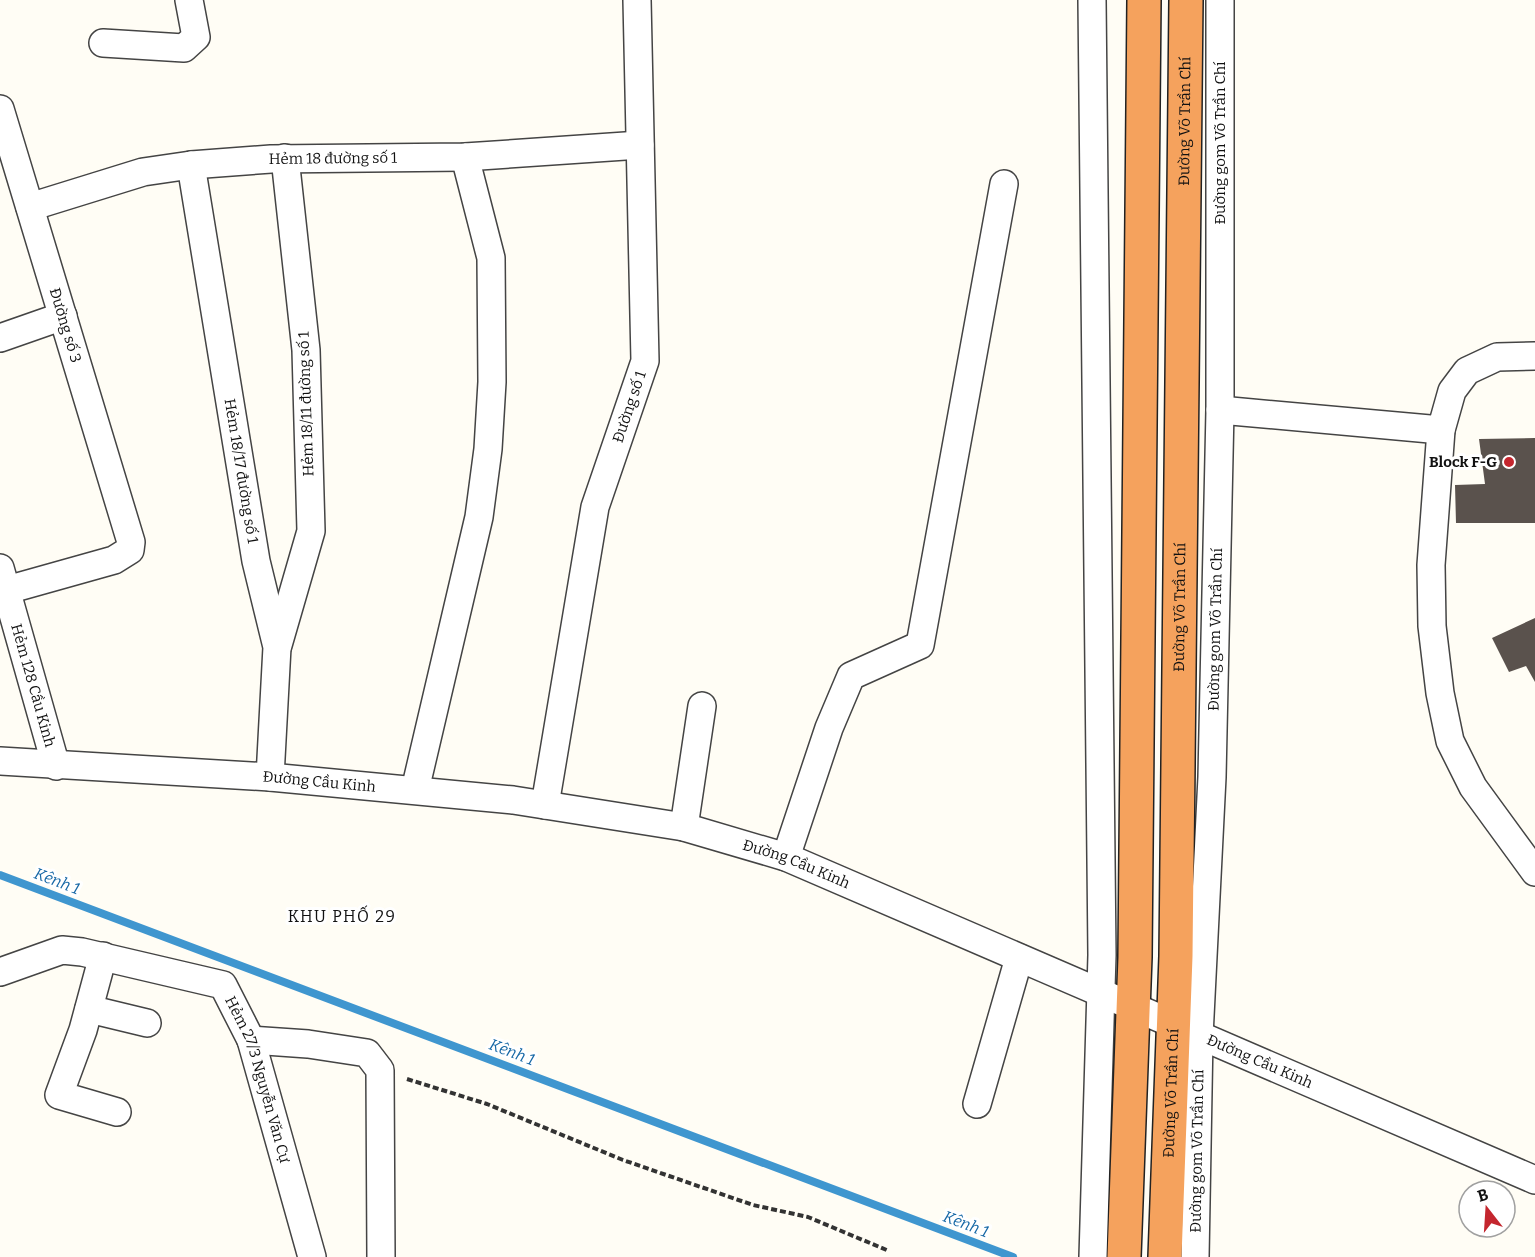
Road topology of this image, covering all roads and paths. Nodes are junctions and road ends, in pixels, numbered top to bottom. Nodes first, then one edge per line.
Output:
1 (189, 0) edge
2 (637, 0) edge
3 (1092, 0) edge
4 (1144, 0) edge
5 (1186, 0) edge
6 (1220, 0) edge
7 (103, 43) dead end
8 (0, 109) edge
9 (640, 145) junction
10 (5, 146) edge
11 (465, 157) junction
12 (285, 159) junction
13 (191, 165) junction
14 (1004, 184) dead end
15 (30, 207) junction
16 (63, 316) junction
17 (0, 338) edge
18 (1535, 356) edge
19 (1220, 410) junction
20 (1441, 430) junction
21 (4, 579) edge
22 (277, 646) junction
23 (702, 706) dead end
24 (0, 761) edge
25 (56, 766) junction
26 (270, 777) junction
27 (415, 790) junction
28 (545, 805) junction
29 (684, 827) junction
30 (786, 857) junction
31 (1535, 872) edge
32 (103, 956) junction
33 (1019, 958) junction
34 (0, 972) edge
35 (1101, 995) junction
36 (1134, 1008) junction
37 (89, 1009) junction
38 (147, 1023) dead end
39 (1187, 1031) junction
40 (251, 1040) junction
41 (381, 1070) junction
42 (977, 1104) dead end
43 (117, 1112) dead end
44 (1535, 1180) edge
45 (1093, 1249) edge
46 (889, 1251) dead end
47 (312, 1257) edge
48 (381, 1257) edge
49 (1124, 1257) edge
50 (1166, 1257) edge
51 (1195, 1257) edge

1 - 7 street
2 - 9 street, Đường số 1
3 - 35 street
4 - 36 highway
5 - 39 highway, Đường Võ Trần Chí
6 - 19 street, Đường gom Võ Trần Chí
8 - 10 street, Đường số 3
9 - 11 street, Hẻm 18 đường số 1
9 - 28 street, Đường số 1
10 - 15 street, Đường số 3
11 - 12 street, Hẻm 18 đường số 1
11 - 27 street
12 - 13 street, Hẻm 18 đường số 1
12 - 22 street, Hẻm 18/11 đường số 1
13 - 15 street, Hẻm 18 đường số 1
13 - 22 street, Hẻm 18/17 đường số 1
14 - 30 street
15 - 16 street, Đường số 3
16 - 17 street
16 - 21 street, Đường số 3
18 - 20 street
19 - 20 street
19 - 39 street, Đường gom Võ Trần Chí
20 - 31 street
21 - 25 street, Hẻm 128 Cầu Kinh
22 - 26 street, Hẻm 18/17 đường số 1
23 - 29 street
24 - 25 street, Đường Cầu Kinh
25 - 26 street, Đường Cầu Kinh
26 - 27 street, Đường Cầu Kinh
27 - 28 street, Đường Cầu Kinh
28 - 29 street, Đường Cầu Kinh
29 - 30 street, Đường Cầu Kinh
30 - 33 street, Đường Cầu Kinh
32 - 34 street, Hẻm 27/3 Nguyễn Văn Cự
32 - 37 street
32 - 40 street, Hẻm 27/3 Nguyễn Văn Cự
33 - 35 street, Đường Cầu Kinh
33 - 42 street
35 - 36 street, Đường Cầu Kinh
35 - 45 street
36 - 39 street, Đường Cầu Kinh
36 - 49 highway
37 - 38 street
37 - 43 street
39 - 44 street, Đường Cầu Kinh
39 - 50 highway, Đường Võ Trần Chí
39 - 51 street, Đường gom Võ Trần Chí
40 - 41 street
40 - 47 street, Hẻm 27/3 Nguyễn Văn Cự
41 - 46 path
41 - 48 street

